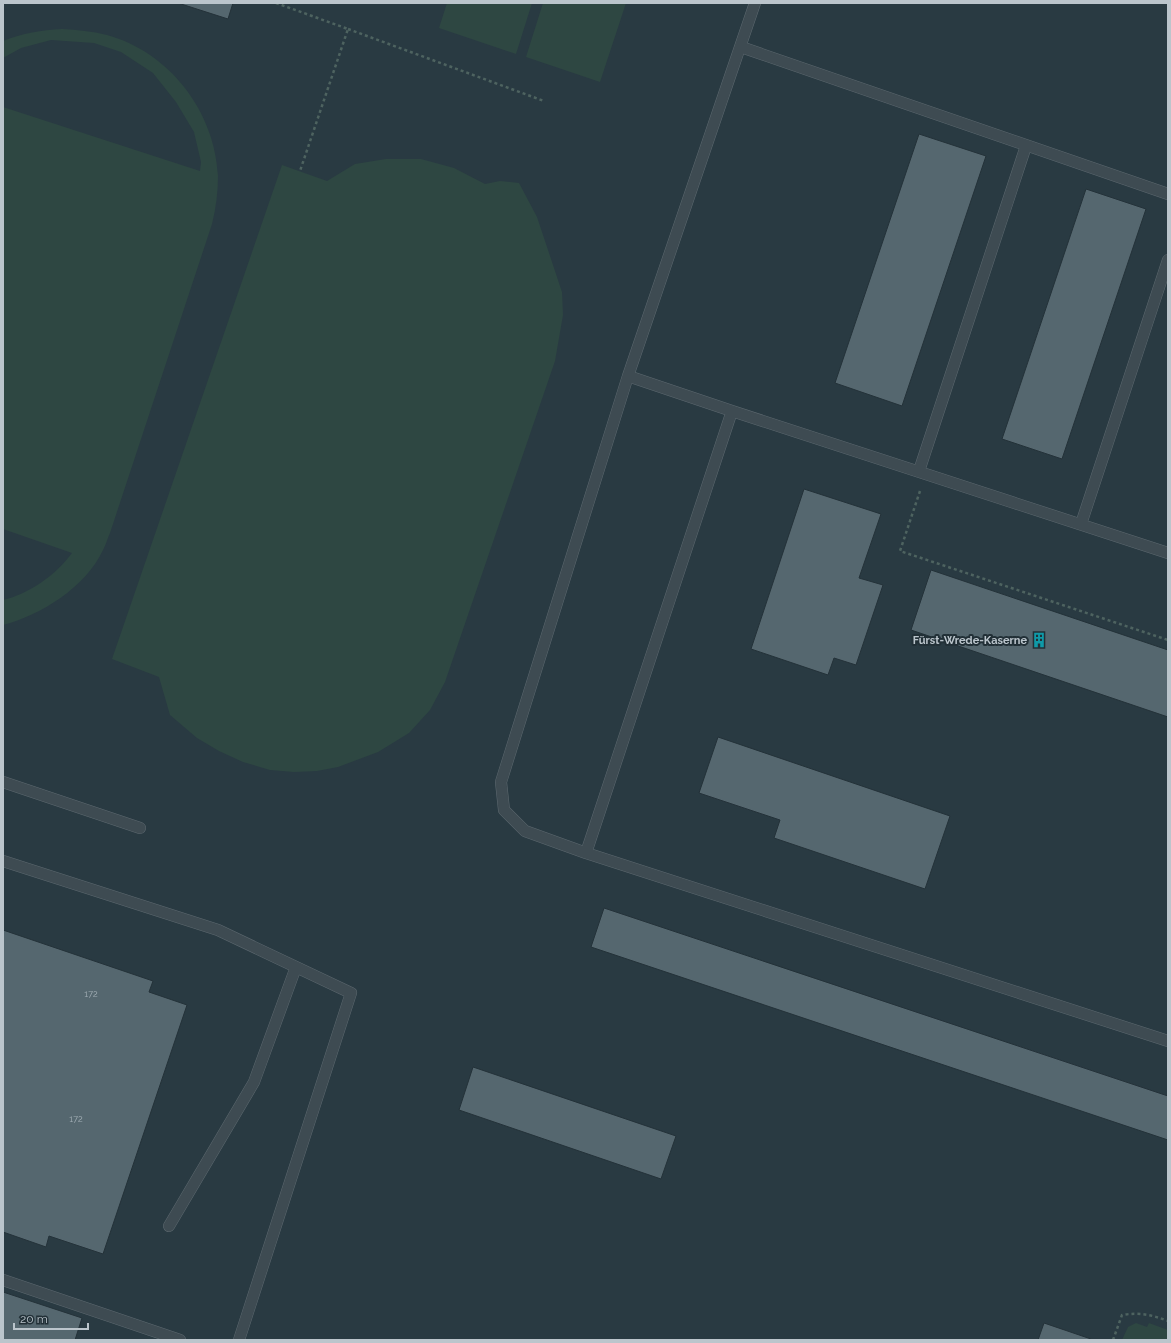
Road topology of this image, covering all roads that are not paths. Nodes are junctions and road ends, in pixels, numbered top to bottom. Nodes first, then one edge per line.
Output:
1 (755, 3) edge
2 (741, 47) junction
3 (1026, 146) junction
4 (1168, 194) edge
5 (1168, 260) edge
6 (628, 376) junction
7 (732, 411) junction
8 (922, 472) junction
9 (1081, 524) junction
10 (1168, 553) edge
11 (3, 782) edge
12 (140, 828) dead end
13 (586, 853) junction
14 (3, 861) edge
15 (296, 967) junction
16 (1168, 1041) edge
17 (169, 1226) dead end
18 (3, 1280) edge
19 (180, 1340) edge
20 (239, 1340) edge

1 - 2 lane
2 - 3 lane
2 - 6 lane
3 - 4 lane
3 - 8 lane
5 - 9 lane
6 - 7 lane
6 - 13 lane
7 - 8 lane
7 - 13 lane
8 - 9 lane
9 - 10 lane
11 - 12 lane
13 - 16 lane
14 - 15 lane
15 - 17 lane
15 - 20 lane
18 - 19 lane

